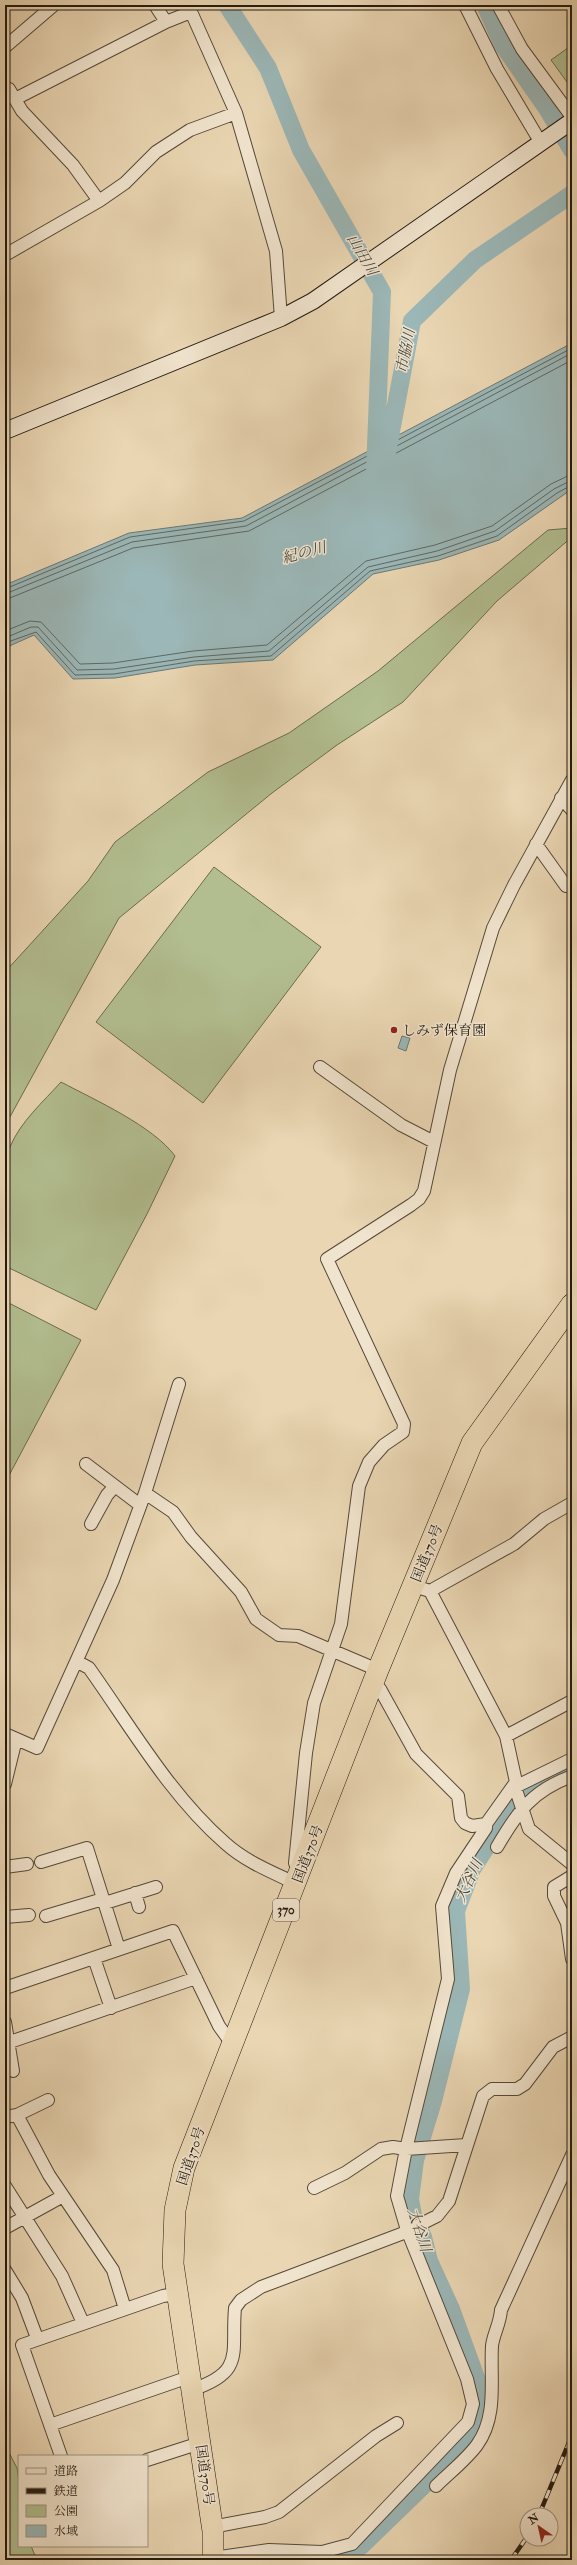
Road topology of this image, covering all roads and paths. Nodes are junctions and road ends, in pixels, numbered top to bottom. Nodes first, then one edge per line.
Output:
1 (54, 5) edge
2 (155, 5) edge
3 (465, 5) edge
4 (498, 5) edge
5 (190, 9) edge
6 (166, 22) junction
7 (5, 48) edge
8 (8, 91) edge
9 (236, 113) junction
10 (572, 117) edge
11 (572, 121) edge
12 (541, 143) junction
13 (99, 200) junction
14 (5, 254) edge
15 (281, 318) junction
16 (5, 431) edge
17 (572, 780) edge
18 (561, 798) junction
19 (572, 810) edge
20 (536, 844) junction
21 (566, 886) dead end
22 (320, 1067) dead end
23 (434, 1142) junction
24 (572, 1304) edge
25 (179, 1384) dead end
26 (86, 1464) dead end
27 (115, 1486) junction
28 (145, 1493) junction
29 (572, 1503) edge
30 (140, 1505) junction
31 (91, 1524) dead end
32 (422, 1589) junction
33 (332, 1651) junction
34 (78, 1662) junction
35 (376, 1678) junction
36 (572, 1701) edge
37 (10, 1736) edge
38 (506, 1736) junction
39 (572, 1759) edge
40 (572, 1776) edge
41 (5, 1784) edge
42 (519, 1797) junction
43 (486, 1824) junction
44 (497, 1847) dead end
45 (41, 1862) dead end
46 (27, 1864) dead end
47 (572, 1864) edge
48 (5, 1867) edge
49 (572, 1876) edge
50 (298, 1879) junction
51 (156, 1887) dead end
52 (135, 1893) junction
53 (104, 1901) junction
54 (139, 1906) dead end
55 (29, 1915) dead end
56 (46, 1916) dead end
57 (5, 1917) edge
58 (119, 1949) junction
59 (94, 1958) junction
60 (572, 1959) edge
61 (196, 1978) junction
62 (5, 1988) edge
63 (111, 2008) junction
64 (5, 2022) edge
65 (572, 2037) edge
66 (10, 2042) junction
67 (232, 2044) junction
68 (13, 2071) dead end
69 (48, 2100) dead end
70 (11, 2116) edge
71 (466, 2145) junction
72 (406, 2149) junction
73 (572, 2155) edge
74 (5, 2186) edge
75 (314, 2188) dead end
76 (63, 2196) junction
77 (25, 2217) junction
78 (5, 2228) edge
79 (413, 2228) junction
80 (5, 2270) edge
81 (176, 2294) junction
82 (125, 2308) junction
83 (83, 2323) junction
84 (37, 2338) junction
85 (190, 2383) junction
86 (397, 2423) dead end
87 (50, 2424) junction
88 (200, 2443) junction
89 (62, 2455) edge
90 (148, 2460) edge
91 (436, 2486) dead end
92 (212, 2527) junction
93 (213, 2559) edge

1 - 7 street
2 - 6 street
3 - 12 street
4 - 10 street
5 - 6 street
5 - 9 street
6 - 8 street
8 - 13 street
9 - 13 street
9 - 15 street
11 - 12 street
12 - 15 street
13 - 14 street
15 - 16 street
17 - 18 street
18 - 19 street
18 - 20 street
20 - 21 street
20 - 23 street
22 - 23 street
23 - 33 street
24 - 32 highway, 国道370号 / 370
25 - 28 street
26 - 27 street
27 - 30 street
27 - 31 street
28 - 30 street
28 - 33 street
29 - 32 street
30 - 34 street
32 - 35 highway, 国道370号 / 370
32 - 38 street
33 - 35 street
33 - 50 street
34 - 37 street
34 - 50 street
35 - 43 street
35 - 50 highway, 国道370号 / 370
36 - 38 street
37 - 41 street
38 - 42 street
39 - 42 street
40 - 42 street
42 - 43 street
42 - 44 street
42 - 47 street
43 - 72 street
45 - 53 street
46 - 48 street
49 - 60 street
50 - 67 highway, 国道370号 / 370
51 - 52 street
52 - 53 street
52 - 54 street
53 - 56 street
53 - 58 street
55 - 57 street
58 - 59 street
58 - 61 street
59 - 62 street
59 - 63 street
61 - 63 street
61 - 67 street
63 - 66 street
64 - 66 street
65 - 71 street
66 - 68 street
67 - 81 highway, 国道370号 / 370
69 - 70 street
70 - 76 street
71 - 72 street
71 - 79 street
72 - 75 street
72 - 79 street
73 - 91 street
74 - 77 street
76 - 77 street
76 - 82 street
77 - 78 street
77 - 83 street
79 - 85 street
79 - 93 street
80 - 84 street
81 - 82 street
81 - 85 highway, 国道370号 / 370
82 - 83 street
83 - 84 street
84 - 87 street
85 - 87 street
85 - 88 highway, 国道370号 / 370
86 - 92 street
87 - 89 street
88 - 90 street
88 - 92 highway, 国道370号 / 370
92 - 93 highway, 国道370号 / 370

